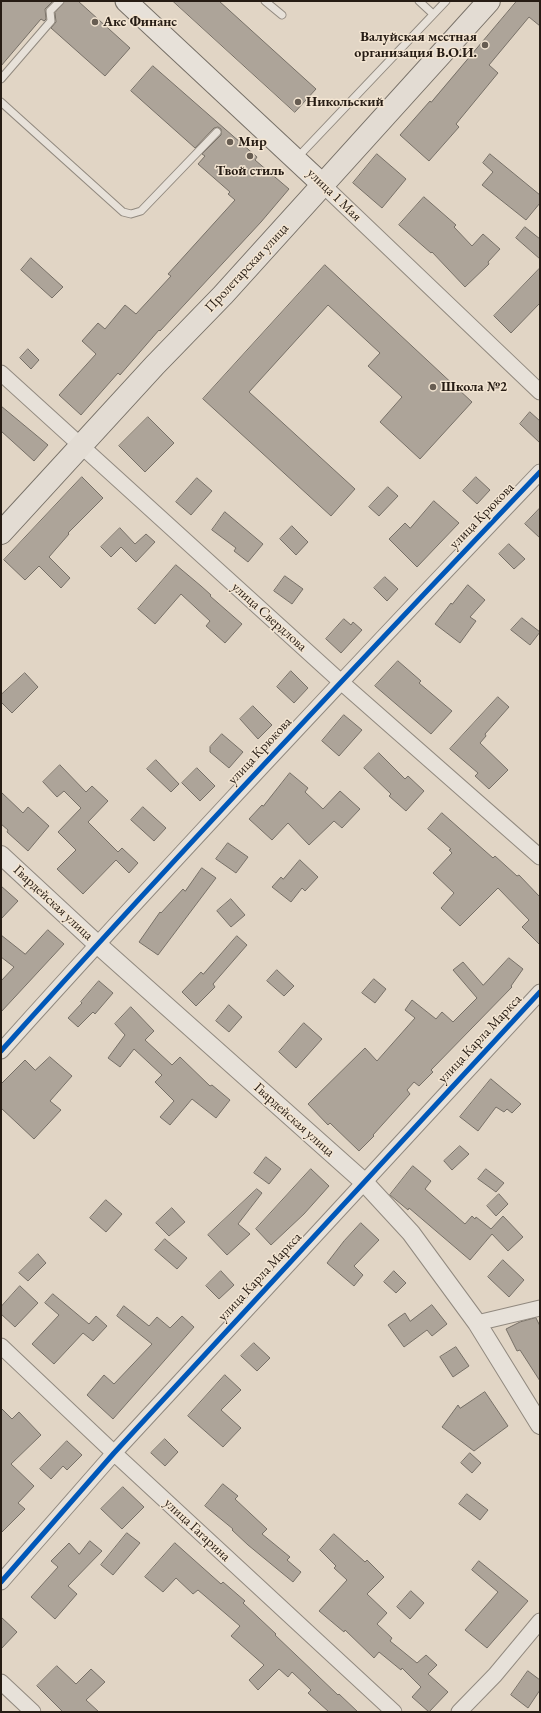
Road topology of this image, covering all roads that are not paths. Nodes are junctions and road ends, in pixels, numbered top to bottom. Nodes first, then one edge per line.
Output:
1 (60, 1) edge
2 (265, 1) edge
3 (420, 1) edge
4 (446, 1) edge
5 (489, 1) edge
6 (135, 6) edge
7 (433, 14) junction
8 (282, 15) dead end
9 (1, 79) edge
10 (1, 102) edge
11 (217, 132) dead end
12 (296, 159) junction
13 (323, 185) junction
14 (1, 373) edge
15 (540, 392) edge
16 (81, 447) junction
17 (540, 472) edge
18 (1, 533) edge
19 (341, 682) junction
20 (1, 855) edge
21 (540, 857) edge
22 (97, 944) junction
23 (540, 992) edge
24 (1, 1051) edge
25 (364, 1182) junction
26 (540, 1308) edge
27 (477, 1323) junction
28 (1, 1346) edge
29 (540, 1425) edge
30 (114, 1453) junction
31 (1, 1582) edge
32 (540, 1621) edge
33 (1, 1682) edge
34 (33, 1712) edge
35 (394, 1712) edge
36 (459, 1712) edge

1 - 9 lane
2 - 8 lane
3 - 7 lane
4 - 7 lane
5 - 13 main road, Пролетарская улица
6 - 12 main road, улица 1 Мая
7 - 12 lane
10 - 11 lane
12 - 13 main road, улица 1 Мая
13 - 15 street, улица 1 Мая
13 - 16 main road, Пролетарская улица
14 - 16 street, улица Свердлова
16 - 18 main road, Пролетарская улица
16 - 19 street, улица Свердлова
17 - 19 street, улица Крюкова
19 - 21 street, улица Свердлова
19 - 22 street, улица Крюкова
20 - 22 street, Гвардейская улица
22 - 24 street, улица Крюкова
22 - 25 street, Гвардейская улица
23 - 25 street, улица Карла Маркса
25 - 27 street, Гвардейская улица
25 - 30 street, улица Карла Маркса
26 - 27 street
27 - 29 street, Гвардейская улица
28 - 30 street, улица Гагарина
30 - 31 street, улица Карла Маркса
30 - 35 street, улица Гагарина
32 - 36 street
33 - 34 street

